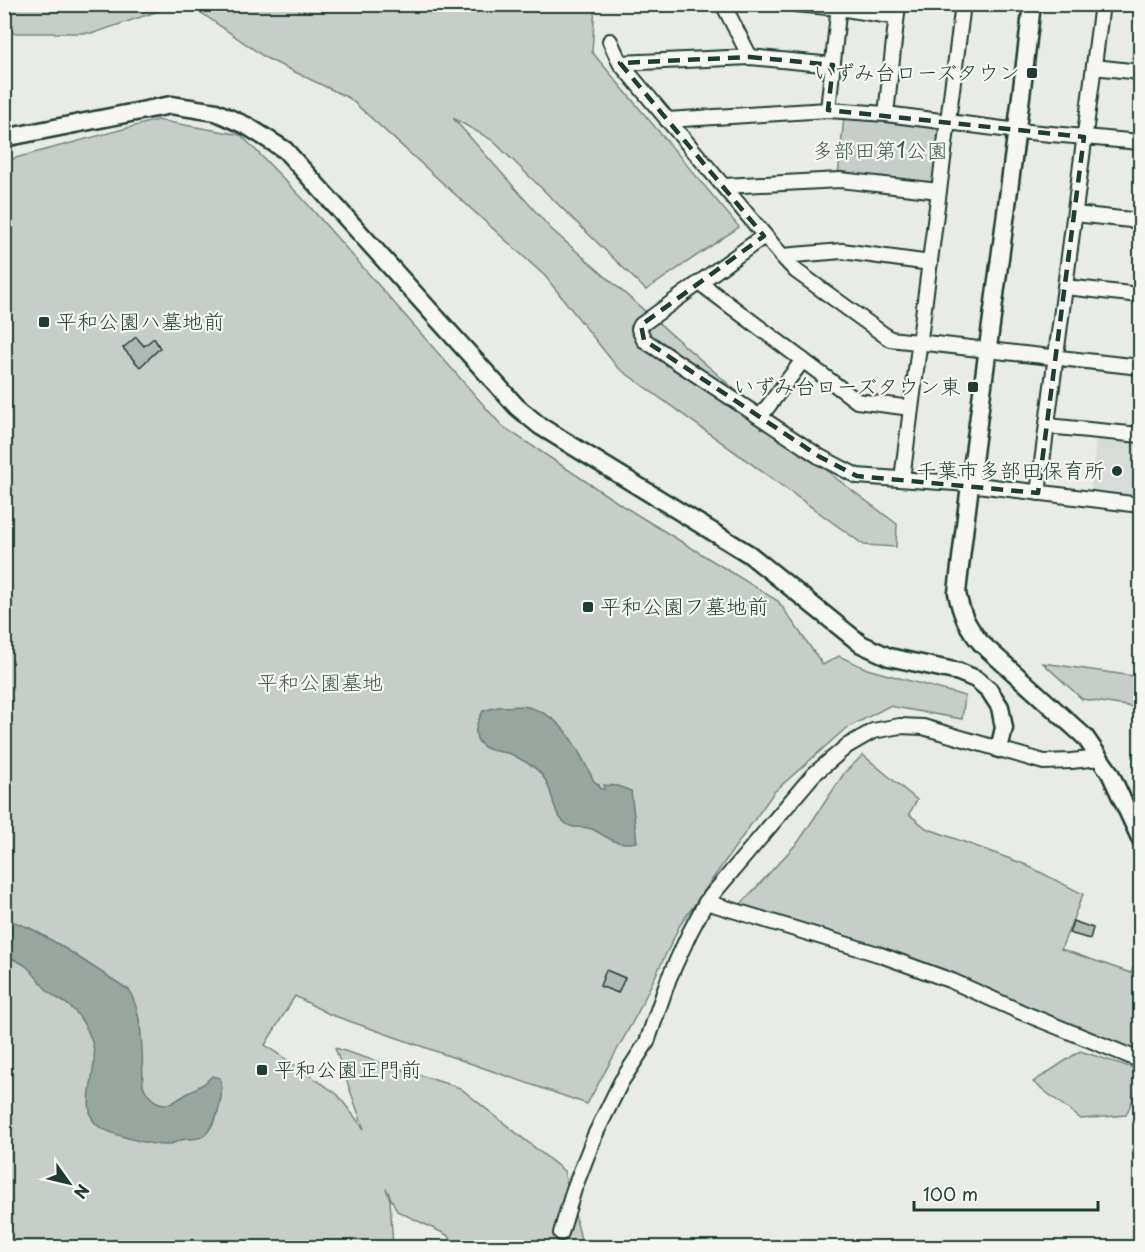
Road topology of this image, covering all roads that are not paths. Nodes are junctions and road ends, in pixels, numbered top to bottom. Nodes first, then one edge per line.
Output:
1 (795, 4) edge
2 (963, 4) edge
3 (1032, 4) edge
4 (1102, 4) edge
5 (727, 6) edge
6 (839, 6) edge
7 (897, 11) edge
8 (610, 41) dead end
9 (750, 57) junction
10 (620, 63) junction
11 (833, 65) junction
12 (1094, 67) junction
13 (1140, 72) edge
14 (828, 110) junction
15 (886, 114) junction
16 (666, 120) junction
17 (948, 121) junction
18 (1018, 131) junction
19 (1084, 137) junction
20 (4, 138) edge
21 (1140, 142) edge
22 (724, 186) junction
23 (939, 191) junction
24 (1075, 213) junction
25 (1140, 221) edge
26 (764, 236) junction
27 (782, 256) junction
28 (930, 263) junction
29 (700, 283) junction
30 (1065, 287) junction
31 (1140, 295) edge
32 (920, 342) junction
33 (986, 350) junction
34 (1056, 359) junction
35 (803, 360) junction
36 (1140, 367) edge
37 (911, 408) junction
38 (760, 417) junction
39 (1047, 426) junction
40 (1140, 435) edge
41 (902, 479) junction
42 (969, 484) junction
43 (1038, 493) junction
44 (1140, 505) edge
45 (999, 749) junction
46 (1100, 758) junction
47 (1140, 838) edge
48 (706, 902) junction
49 (1140, 1058) edge
50 (561, 1233) dead end

1 - 6 street
2 - 17 street
3 - 18 street
4 - 12 street
5 - 9 street
6 - 7 street
6 - 11 street
7 - 15 street
8 - 10 street
9 - 10 street
9 - 11 street
10 - 16 street
11 - 14 street
12 - 13 street
12 - 19 street
14 - 15 street
14 - 16 street
15 - 17 street
16 - 22 street
17 - 18 street
17 - 23 street
18 - 19 street
18 - 33 street
19 - 21 street
19 - 24 street
20 - 45 street
22 - 23 street
22 - 26 street
23 - 28 street
24 - 25 street
24 - 30 street
26 - 27 street
26 - 29 street
27 - 28 street
27 - 32 street
28 - 32 street
29 - 35 street
29 - 38 street
30 - 31 street
30 - 34 street
32 - 33 street
32 - 37 street
33 - 34 street
33 - 42 street
34 - 36 street
34 - 39 street
35 - 37 street
35 - 38 street
37 - 41 street
38 - 41 street
39 - 40 street
39 - 43 street
41 - 42 street
42 - 43 street
42 - 46 street
43 - 44 street
45 - 46 street
45 - 48 street
46 - 47 street
48 - 49 street
48 - 50 street

